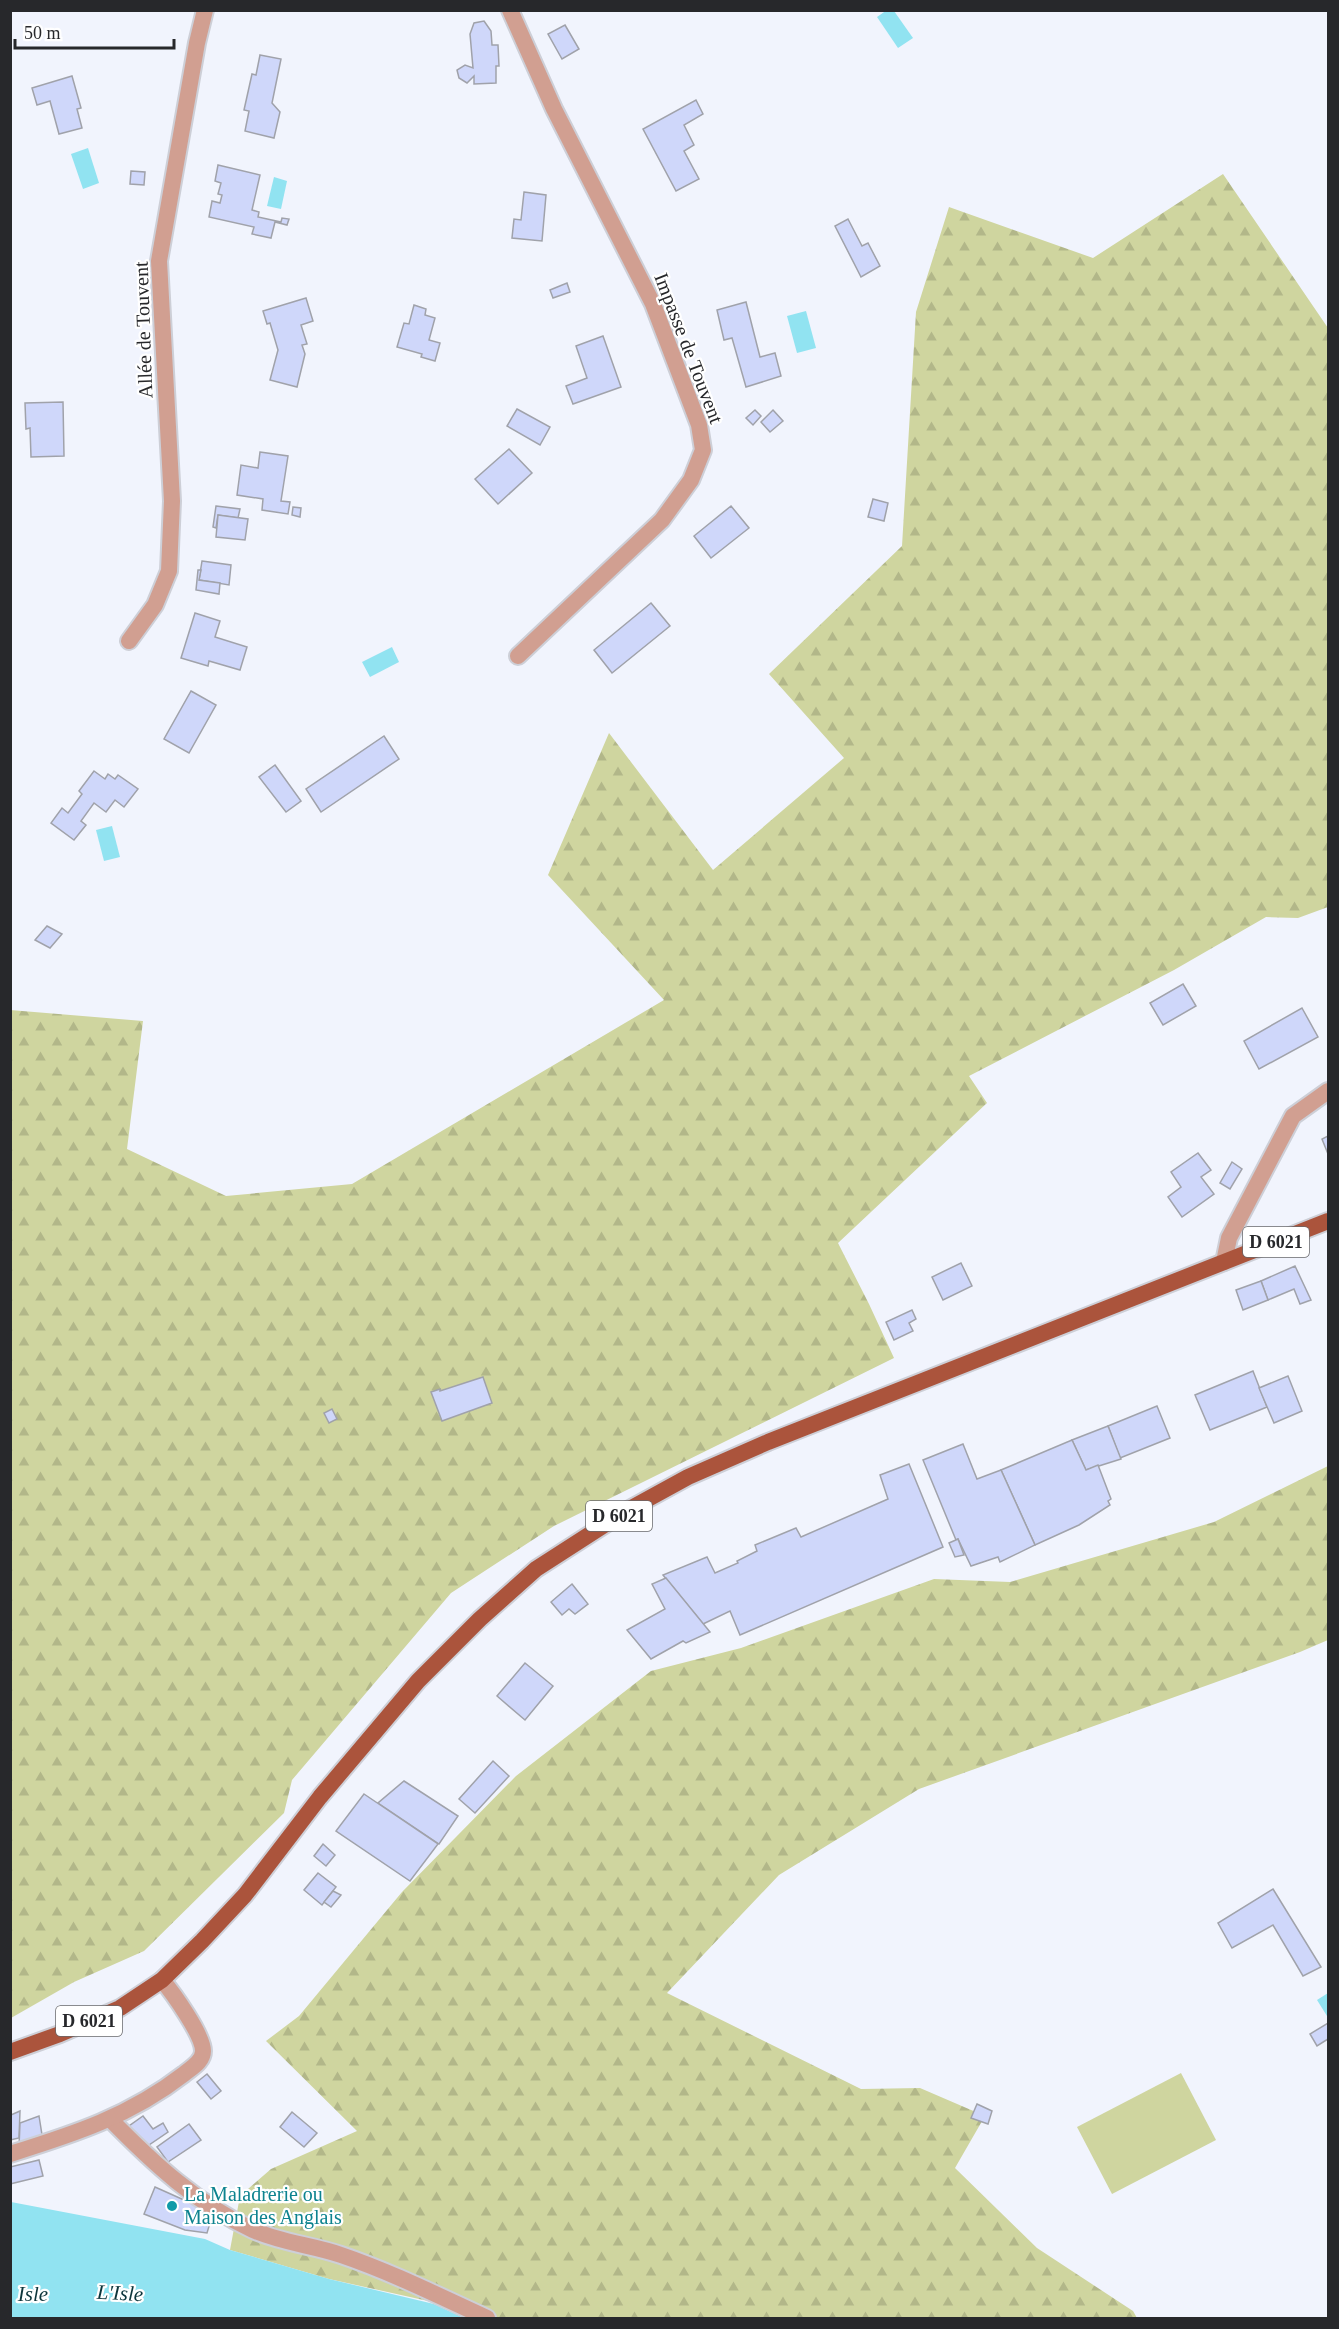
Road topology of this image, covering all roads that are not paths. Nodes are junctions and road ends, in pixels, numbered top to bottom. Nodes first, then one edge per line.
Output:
1 (206, 10) edge
2 (510, 10) edge
3 (129, 641) dead end
4 (518, 656) dead end
5 (1329, 1091) edge
6 (1329, 1221) edge
7 (1224, 1262) junction
8 (162, 1980) junction
9 (10, 2052) edge
10 (110, 2119) junction
11 (10, 2154) edge
12 (487, 2319) edge

1 - 3 street, Allée de Touvent
2 - 4 street, Impasse de Touvent
5 - 7 street
6 - 7 main road, D 6021
7 - 8 main road, D 6021
8 - 9 main road, D 6021
8 - 10 street
10 - 11 street
10 - 12 street

